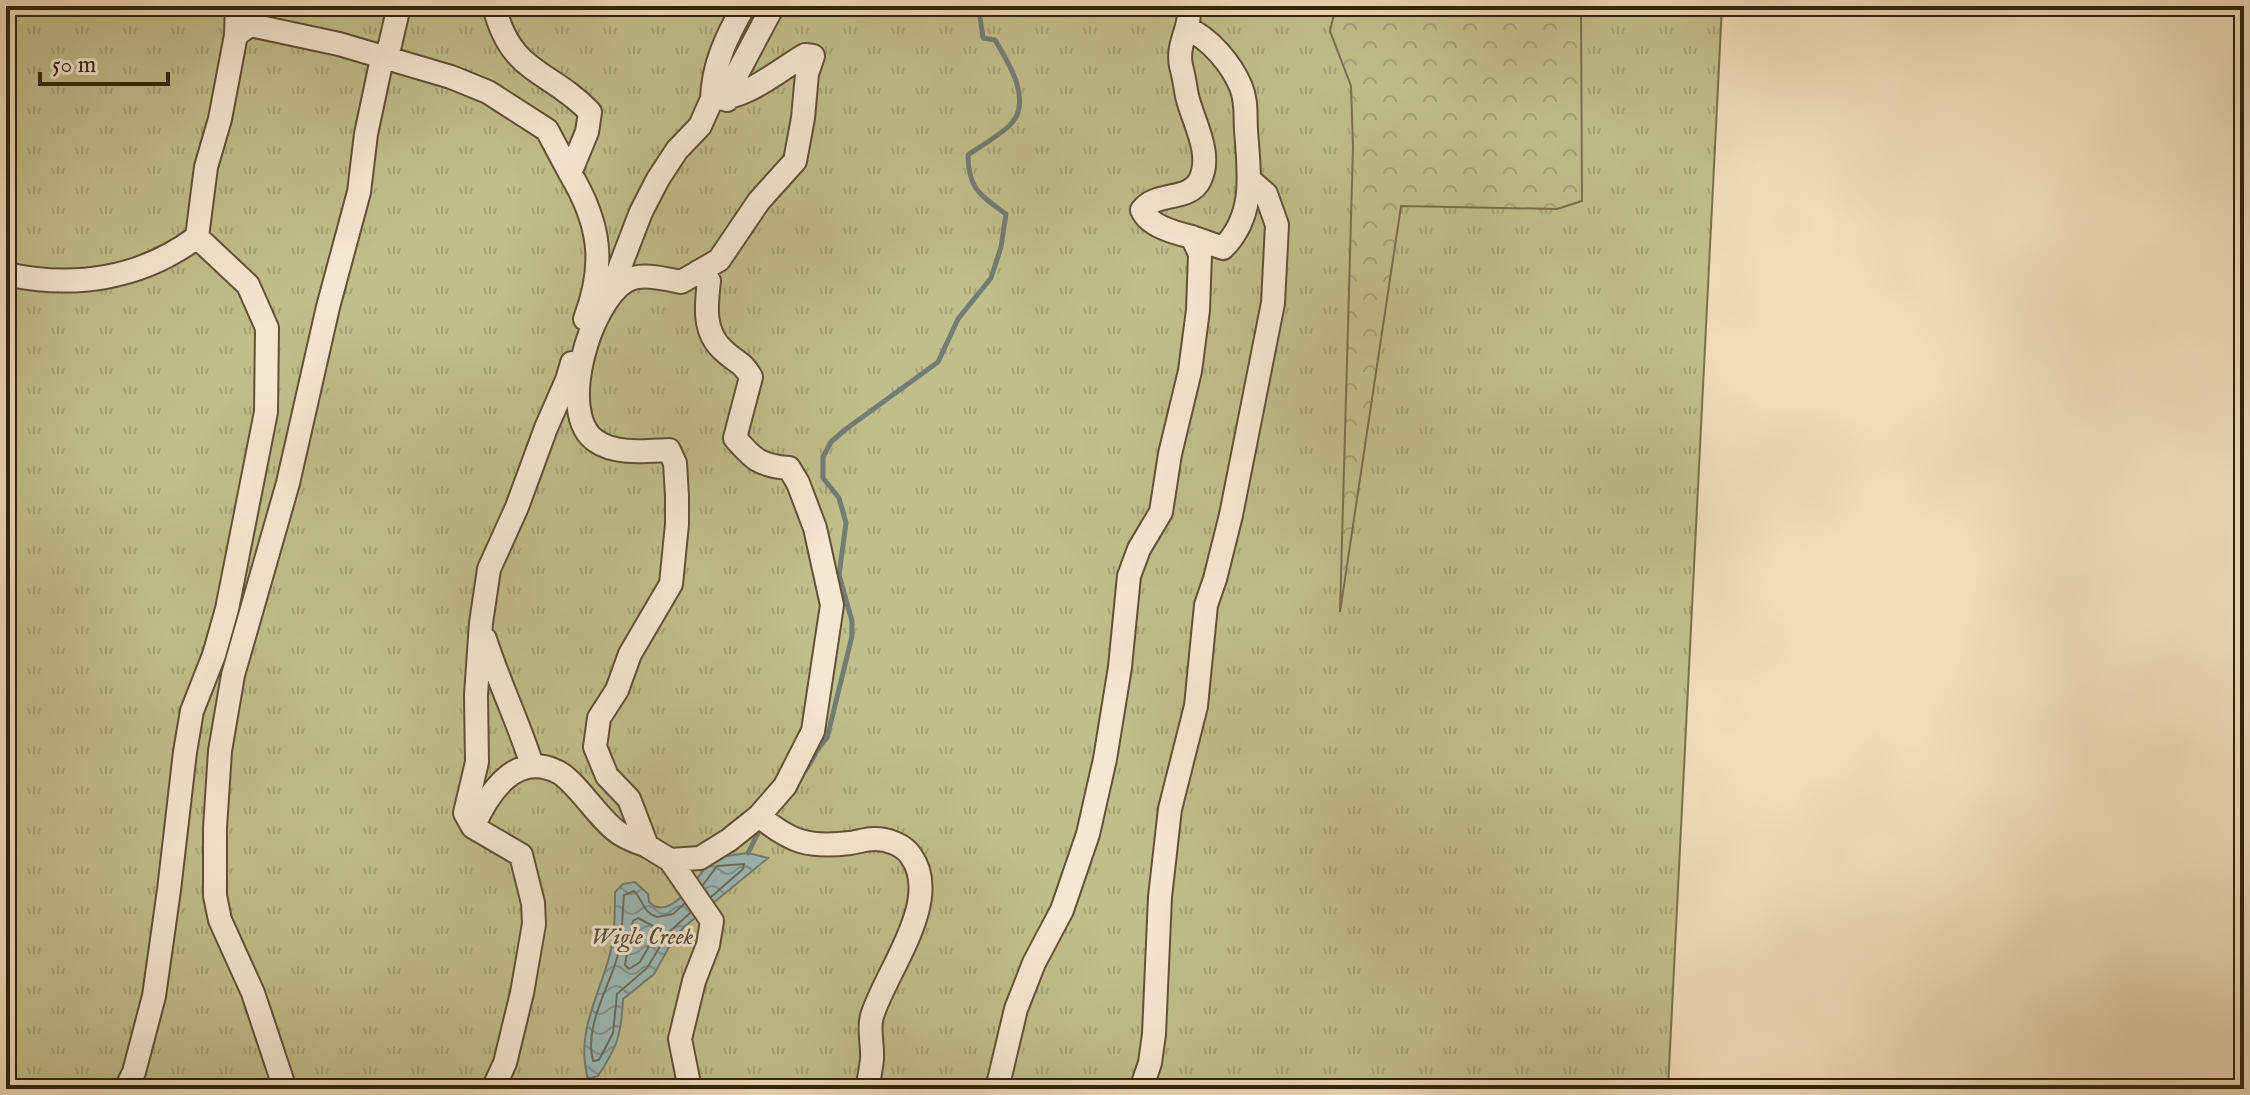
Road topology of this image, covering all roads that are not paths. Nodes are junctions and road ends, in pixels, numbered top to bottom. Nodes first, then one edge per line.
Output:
1 (237, 6) edge
2 (399, 6) edge
3 (494, 6) edge
4 (744, 6) edge
5 (773, 6) edge
6 (1192, 13) edge
7 (236, 35) junction
8 (385, 57) junction
9 (720, 100) junction
10 (570, 173) junction
11 (1250, 180) junction
12 (197, 237) junction
13 (1192, 237) junction
14 (698, 272) junction
15 (6, 274) edge
16 (605, 302) junction
17 (481, 623) junction
18 (532, 765) junction
19 (759, 816) junction
20 (473, 827) junction
21 (647, 846) junction
22 (670, 860) junction
23 (126, 1089) edge
24 (285, 1089) edge
25 (493, 1089) edge
26 (690, 1089) edge
27 (867, 1089) edge
28 (997, 1089) edge
29 (1141, 1089) edge

1 - 7 lane
2 - 8 lane
3 - 10 lane
4 - 9 lane
5 - 9 lane
6 - 11 lane
6 - 13 lane
7 - 8 lane
7 - 12 lane
8 - 10 lane
8 - 24 lane
9 - 14 lane
9 - 16 lane
10 - 17 lane
11 - 13 lane
11 - 29 lane
12 - 15 lane
12 - 23 lane
13 - 28 lane
14 - 16 lane
14 - 19 lane
16 - 21 lane
17 - 18 lane
17 - 20 lane
18 - 20 lane
18 - 21 lane
19 - 22 lane
19 - 27 lane
20 - 25 lane
21 - 22 lane
22 - 26 lane

